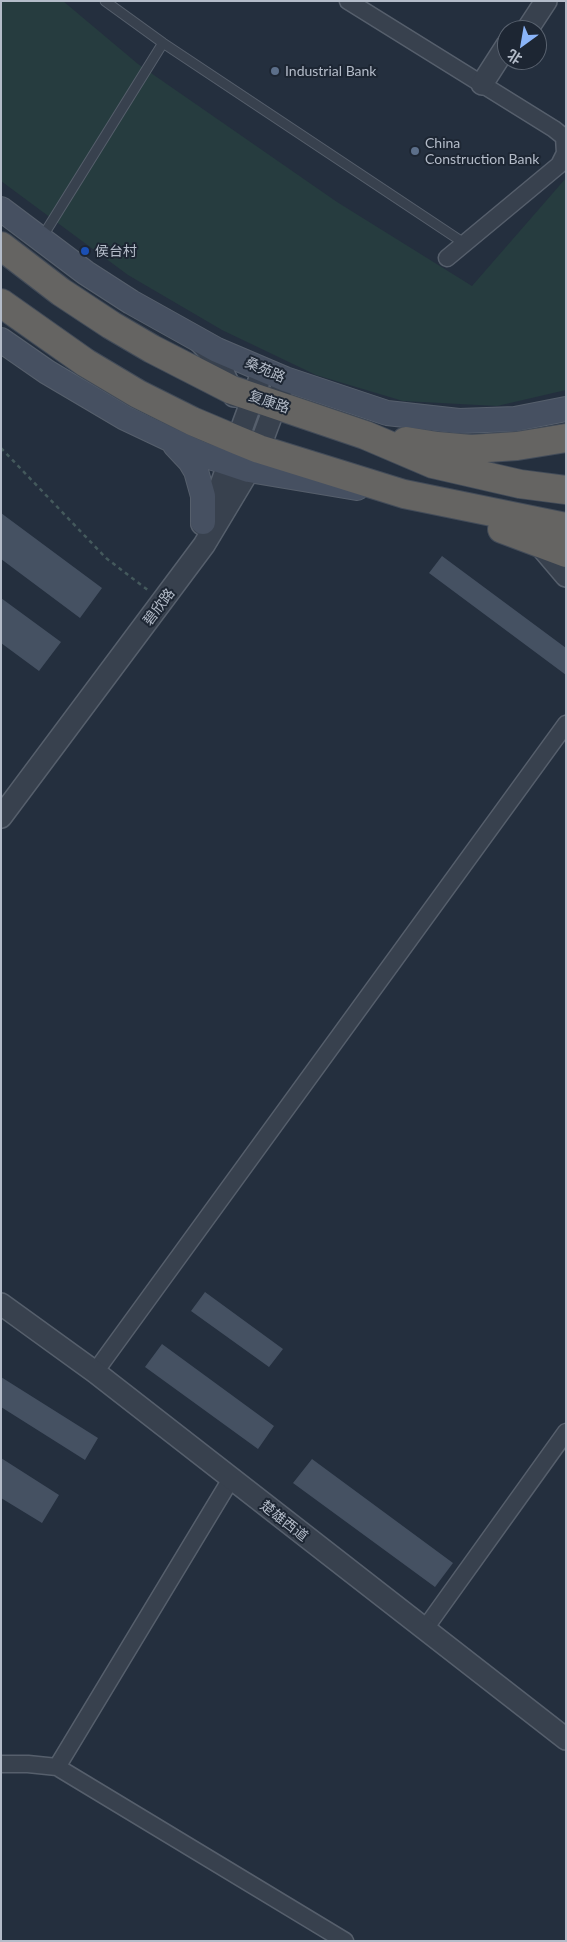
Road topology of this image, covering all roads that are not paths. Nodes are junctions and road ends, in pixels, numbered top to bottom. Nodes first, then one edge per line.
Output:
1 (105, 1) edge
2 (348, 1) edge
3 (535, 1) edge
4 (546, 1) edge
5 (523, 20) edge
6 (534, 20) edge
7 (163, 43) junction
8 (497, 64) edge
9 (498, 70) edge
10 (485, 86) junction
11 (1, 209) edge
12 (41, 240) junction
13 (464, 243) junction
14 (1, 246) edge
15 (447, 258) dead end
16 (1, 302) edge
17 (196, 338) junction
18 (1, 340) edge
19 (274, 374) junction
20 (253, 397) junction
21 (566, 409) edge
22 (365, 435) junction
23 (566, 438) edge
24 (170, 440) junction
25 (243, 451) junction
26 (566, 490) edge
27 (404, 494) junction
28 (202, 522) junction
29 (566, 527) edge
30 (538, 543) junction
31 (566, 553) edge
32 (566, 576) edge
33 (566, 724) edge
34 (1, 801) edge
35 (1, 817) edge
36 (1, 1304) edge
37 (95, 1372) junction
38 (566, 1432) edge
39 (231, 1479) junction
40 (424, 1630) junction
41 (566, 1739) edge
42 (1, 1764) edge
43 (58, 1766) junction
44 (344, 1941) edge

1 - 7 lane
2 - 10 street
3 - 5 street
4 - 6 street
7 - 12 lane
7 - 13 lane
8 - 10 street
9 - 10 street
10 - 13 street
11 - 12 main road, 桑苑路
12 - 17 main road, 桑苑路
13 - 15 street
14 - 20 highway, 复康路
16 - 25 highway
17 - 19 main road, 桑苑路
17 - 20 street
18 - 24 main road
19 - 20 street, 碧欣路
19 - 21 main road, 桑苑路
19 - 22 main road
20 - 22 highway, 复康路
20 - 25 street, 碧欣路
20 - 25 street, 碧欣路
22 - 23 highway
22 - 26 highway, 复康路
24 - 25 main road
24 - 28 main road
25 - 27 highway
25 - 28 street, 碧欣路
25 - 35 street, 碧欣路
27 - 29 highway
27 - 30 highway
28 - 34 street, 碧欣路
30 - 31 highway
30 - 32 street
33 - 37 street
36 - 37 street, 楚雄西道
37 - 39 street, 楚雄西道
38 - 40 street
39 - 40 street, 楚雄西道
39 - 43 street
40 - 41 street, 楚雄西道
42 - 43 street
43 - 44 street

